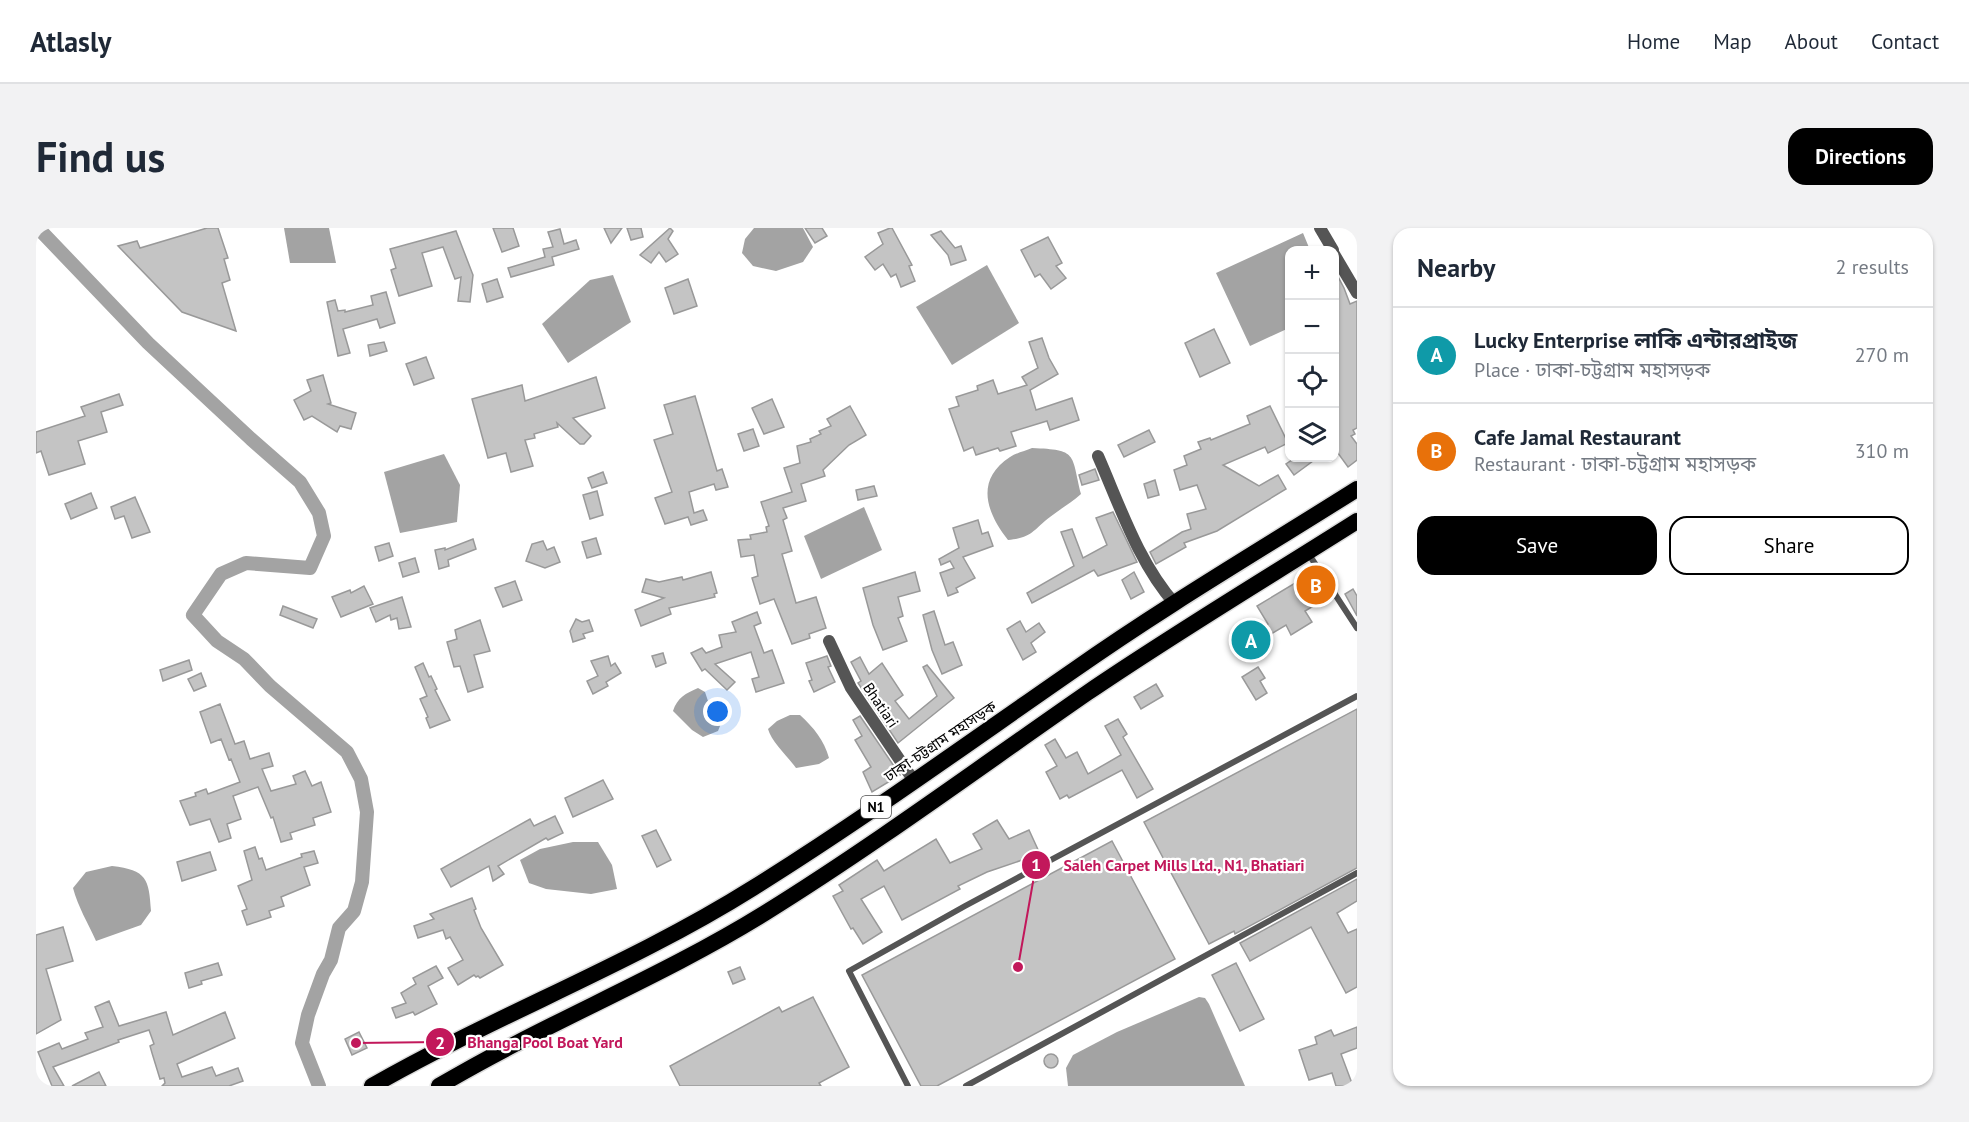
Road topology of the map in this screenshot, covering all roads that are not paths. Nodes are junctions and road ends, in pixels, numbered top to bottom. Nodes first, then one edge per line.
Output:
1 (1320, 228) edge
2 (1330, 246) edge
3 (1339, 261) edge
4 (1357, 293) edge
5 (1098, 456) dead end
6 (1357, 489) edge
7 (1357, 521) edge
8 (1308, 552) junction
9 (1175, 604) junction
10 (1357, 628) edge
11 (830, 641) dead end
12 (1357, 696) edge
13 (914, 781) junction
14 (1357, 873) edge
15 (372, 1086) edge
16 (439, 1086) edge
17 (908, 1086) edge
18 (966, 1086) edge

1 - 2 street
3 - 4 street
5 - 9 street
6 - 9 highway, ঢাকা-চট্টগ্রাম মহাসড়ক / N1
7 - 8 highway, N1
8 - 10 lane
8 - 16 highway, N1
9 - 13 highway, ঢাকা-চট্টগ্রাম মহাসড়ক / N1
11 - 13 street, Bhatiari
12 - 17 lane
13 - 15 highway, ঢাকা-চট্টগ্রাম মহাসড়ক / N1
14 - 18 lane

